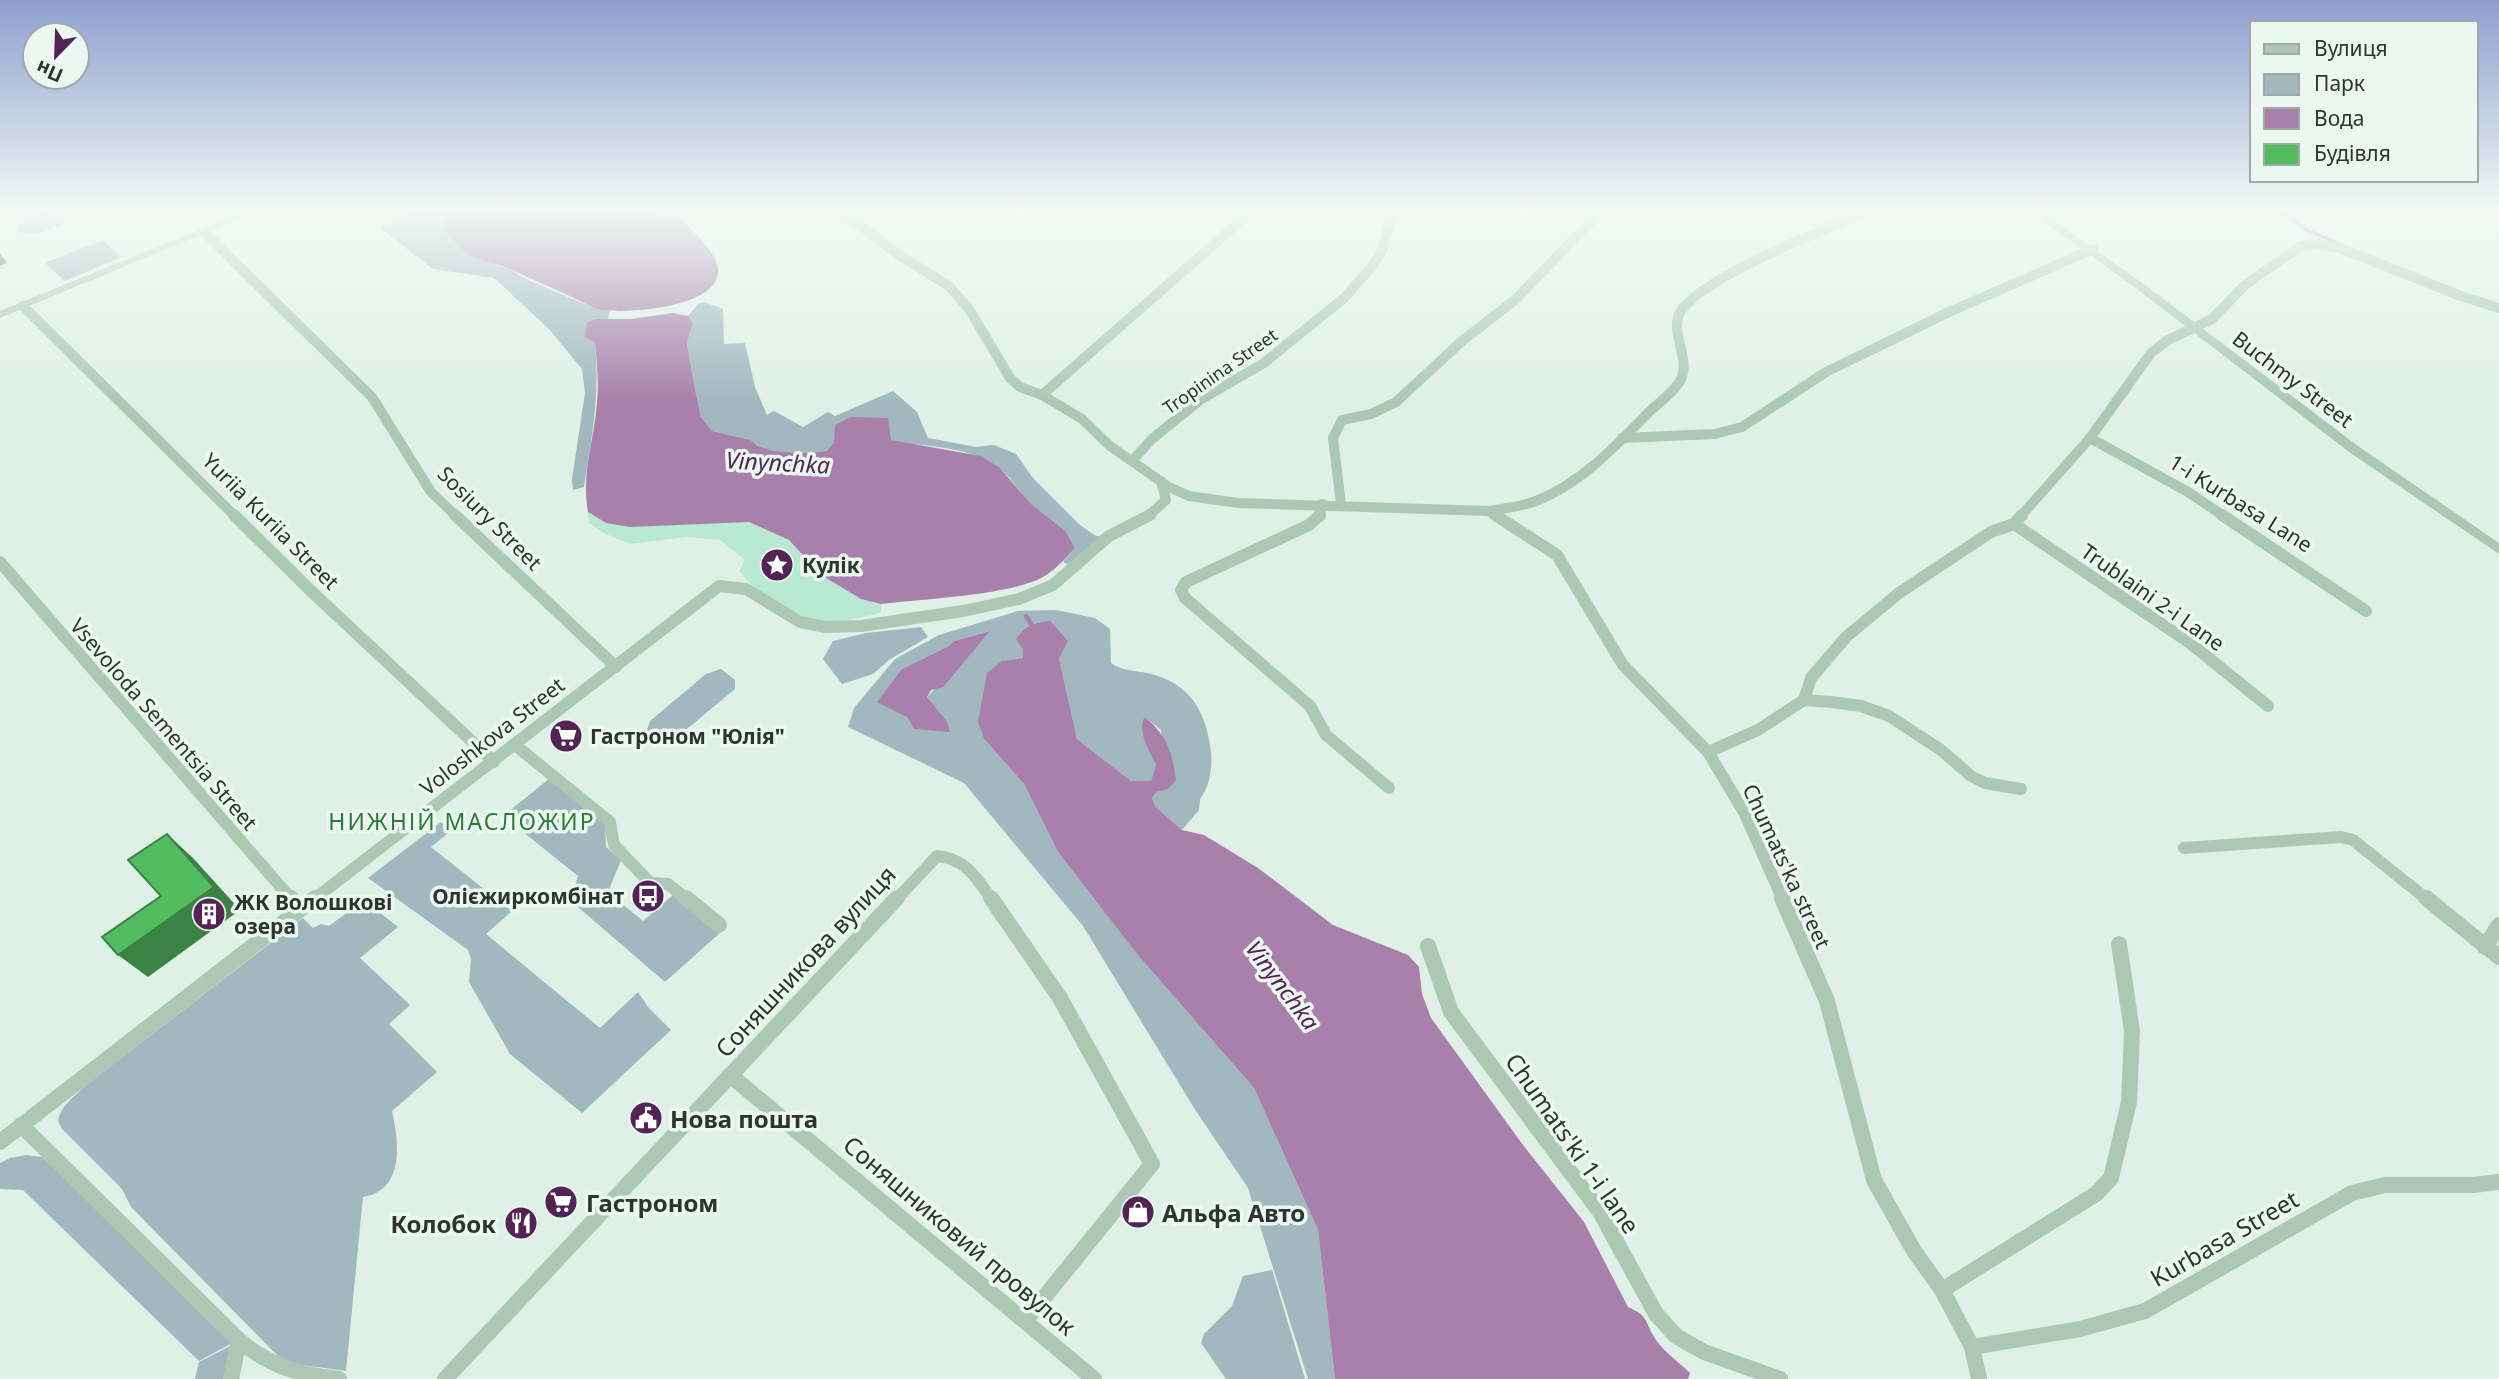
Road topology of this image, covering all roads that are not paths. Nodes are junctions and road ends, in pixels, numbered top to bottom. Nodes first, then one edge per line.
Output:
1 (102, 274) edge
2 (247, 274) edge
3 (930, 274) edge
4 (1179, 274) edge
5 (1365, 274) edge
6 (1540, 274) edge
7 (1733, 274) edge
8 (2034, 274) edge
9 (2126, 274) edge
10 (2260, 274) edge
11 (2410, 274) edge
12 (23, 306) junction
13 (2499, 308) edge
14 (0, 315) edge
15 (2194, 327) junction
16 (1042, 395) junction
17 (2090, 438) junction
18 (1622, 439) junction
19 (1132, 461) junction
20 (1159, 478) junction
21 (1322, 504) junction
22 (1341, 505) junction
23 (1489, 511) junction
24 (2014, 524) junction
25 (2499, 549) edge
26 (0, 562) edge
27 (2365, 611) dead end
28 (616, 667) junction
29 (1804, 700) junction
30 (2268, 706) dead end
31 (515, 745) junction
32 (1708, 752) junction
33 (494, 761) junction
34 (1389, 788) dead end
35 (2021, 789) dead end
36 (2184, 848) dead end
37 (300, 909) junction
38 (719, 925) dead end
39 (2499, 925) edge
40 (2119, 944) dead end
41 (1428, 946) dead end
42 (2485, 947) junction
43 (2499, 957) edge
44 (730, 1075) junction
45 (21, 1125) junction
46 (0, 1142) edge
47 (2499, 1182) edge
48 (1942, 1290) junction
49 (1025, 1321) junction
50 (239, 1340) junction
51 (1972, 1347) junction
52 (231, 1379) edge
53 (338, 1379) edge
54 (445, 1379) edge
55 (1094, 1379) edge
56 (1780, 1379) edge
57 (1979, 1379) edge

1 - 12 street
2 - 28 street, Sosiury Street
3 - 16 street
4 - 16 street
5 - 19 street, Tropinina Street
6 - 22 street
7 - 18 street
8 - 18 street
9 - 15 street, Buchmy Street
10 - 15 street
11 - 13 street
12 - 14 street
12 - 33 street, Yuriia Kuriia Street
15 - 17 street
15 - 25 street, Buchmy Street
16 - 19 street
17 - 24 street
17 - 27 street, 1-i Kurbasa Lane
18 - 23 street
19 - 20 street
20 - 21 street
20 - 28 street, Voloshkova Street
21 - 22 street
21 - 34 street
22 - 23 street
23 - 32 street, Chumats'ka street
24 - 29 street
24 - 30 street, Trublaini 2-i Lane
26 - 37 street, Vsevoloda Sementsia Street
28 - 31 street, Voloshkova Street
29 - 32 street
29 - 35 street
31 - 33 street, Voloshkova Street
31 - 38 street
32 - 48 street, Chumats'ka street
33 - 37 street, Voloshkova Street
36 - 42 street
37 - 45 street, Voloshkova Street
39 - 42 street
40 - 48 street
41 - 56 street, Chumats'ki 1-i lane
42 - 43 street
44 - 49 street, Соняшниковий провулок
44 - 49 street, Соняшникова вулиця
44 - 54 street, Соняшникова вулиця
45 - 46 street, Voloshkova Street
45 - 50 street
47 - 51 street, Kurbasa Street
48 - 51 street, Chumats'ka street
49 - 55 street, Соняшниковий провулок
50 - 52 street
50 - 53 street
51 - 57 street, Chumats'ka street

